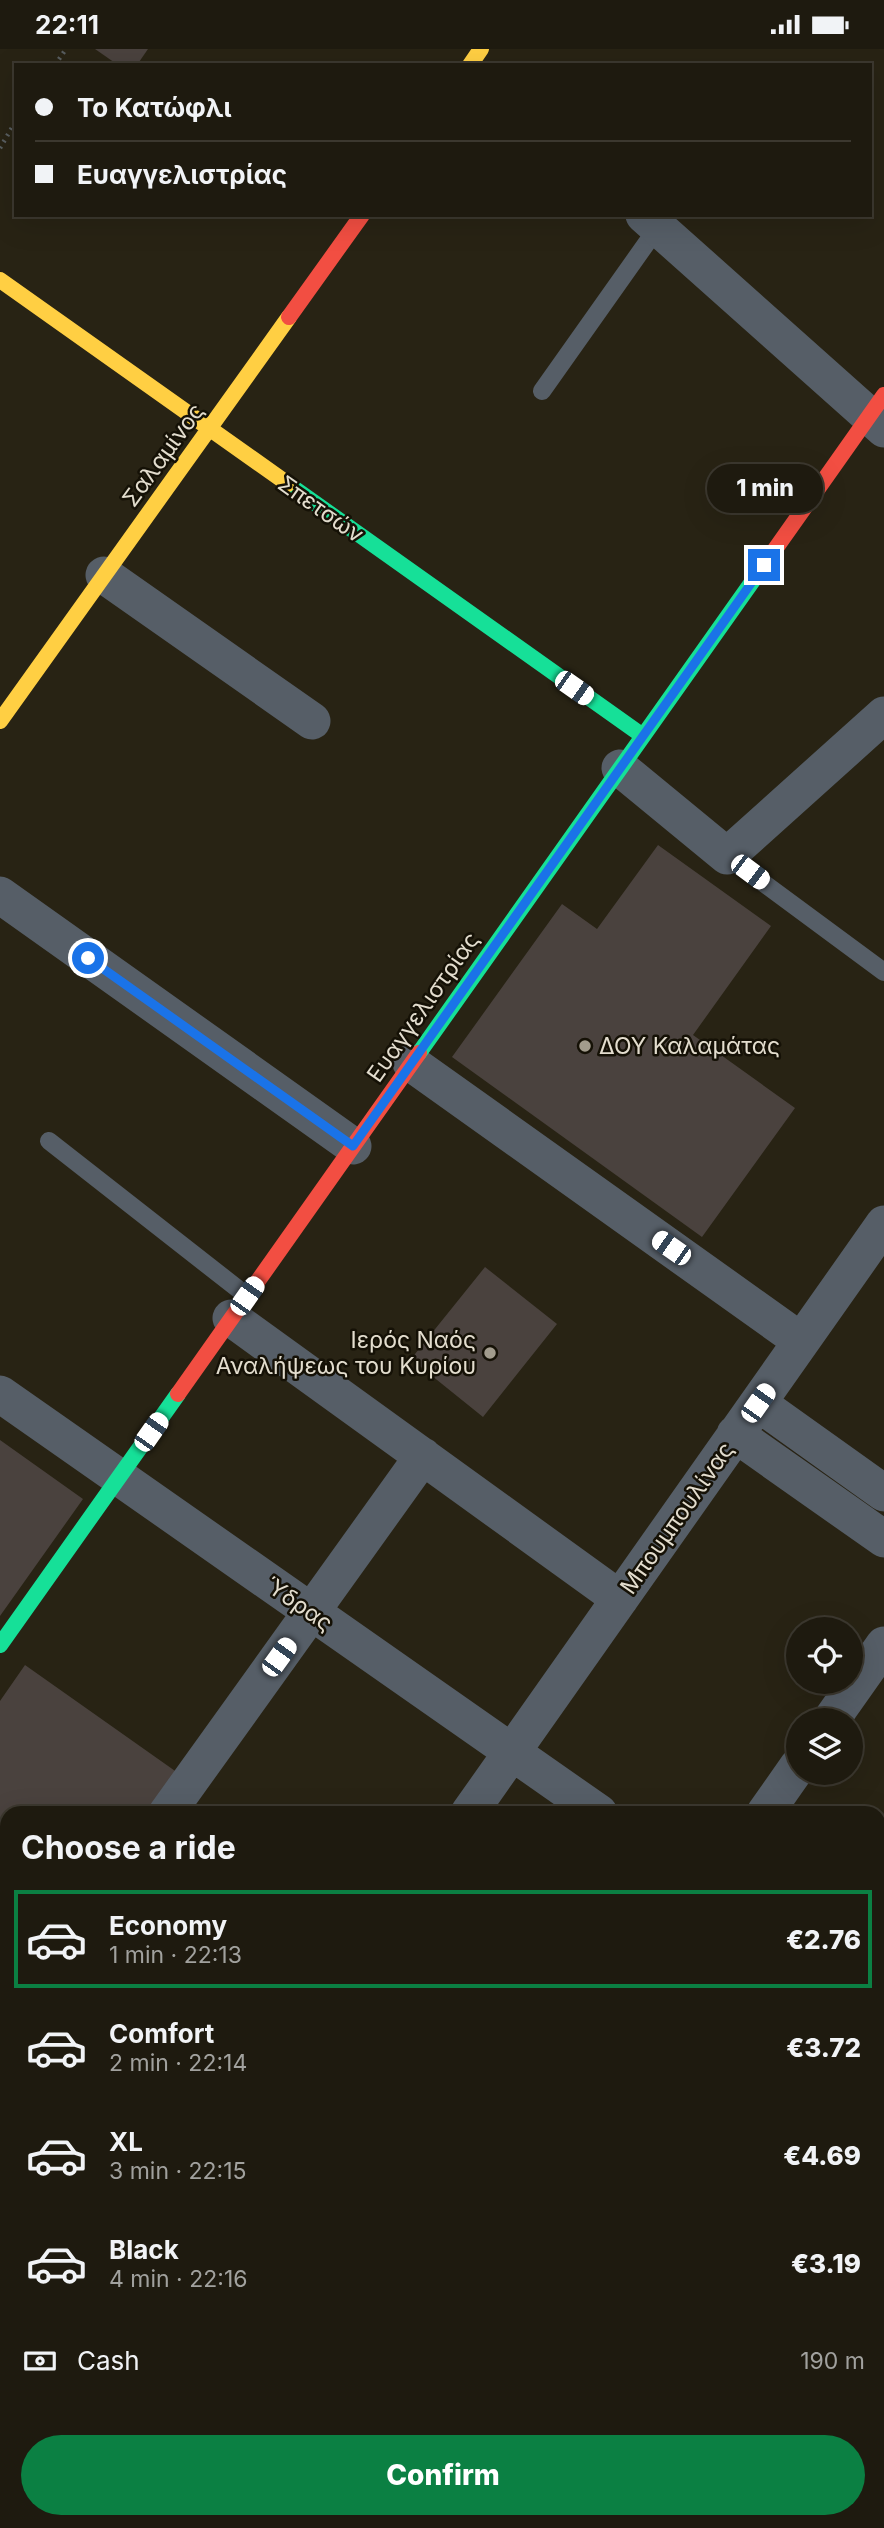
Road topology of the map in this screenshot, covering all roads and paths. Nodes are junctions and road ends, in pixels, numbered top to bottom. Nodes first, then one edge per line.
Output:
1 (14, 124) edge
2 (0, 148) edge
3 (361, 217) edge
4 (651, 221) edge
5 (0, 280) edge
6 (542, 391) dead end
7 (879, 413) edge
8 (209, 430) junction
9 (104, 575) junction
10 (884, 715) edge
11 (0, 721) edge
12 (312, 721) dead end
13 (643, 736) junction
14 (620, 768) junction
15 (727, 856) junction
16 (0, 895) edge
17 (884, 972) edge
18 (411, 1063) junction
19 (49, 1140) dead end
20 (353, 1146) junction
21 (884, 1224) edge
22 (239, 1307) junction
23 (802, 1341) junction
24 (0, 1394) edge
25 (758, 1403) junction
26 (736, 1434) junction
27 (423, 1457) junction
28 (119, 1477) junction
29 (884, 1493) edge
30 (884, 1539) edge
31 (620, 1599) junction
32 (312, 1612) junction
33 (0, 1646) edge
34 (884, 1646) edge
35 (840, 1708) edge
36 (513, 1753) junction
37 (786, 1783) edge
38 (172, 1806) edge
39 (474, 1806) edge
40 (589, 1806) edge
41 (770, 1806) edge

1 - 2 path
3 - 8 street, Σαλαμίνος
4 - 6 lane
4 - 7 street
5 - 8 street, Σπετσών
7 - 13 street, Ευαγγελιστρίας
8 - 9 street, Σαλαμίνος
8 - 13 street, Σπετσών
9 - 11 street, Σαλαμίνος
9 - 12 street
10 - 15 street
13 - 14 street, Ευαγγελιστρίας
14 - 15 street
14 - 18 street, Ευαγγελιστρίας
15 - 17 lane
16 - 20 street
18 - 20 street, Ευαγγελιστρίας
18 - 23 street
19 - 22 lane
20 - 22 street, Ευαγγελιστρίας
21 - 23 street, Μπουμπουλίνας
22 - 27 street
22 - 28 street, Ευαγγελιστρίας
23 - 25 street, Μπουμπουλίνας
24 - 28 street, Ύδρας
25 - 26 street, Μπουμπουλίνας
25 - 29 street
26 - 30 street
26 - 31 street, Μπουμπουλίνας
27 - 31 street
27 - 32 street
28 - 32 street, Ύδρας
28 - 33 street, Ευαγγελιστρίας
31 - 36 street, Μπουμπουλίνας
32 - 36 street, Ύδρας
32 - 38 street
34 - 35 street
36 - 39 street, Μπουμπουλίνας
36 - 40 street, Ύδρας
37 - 41 street

